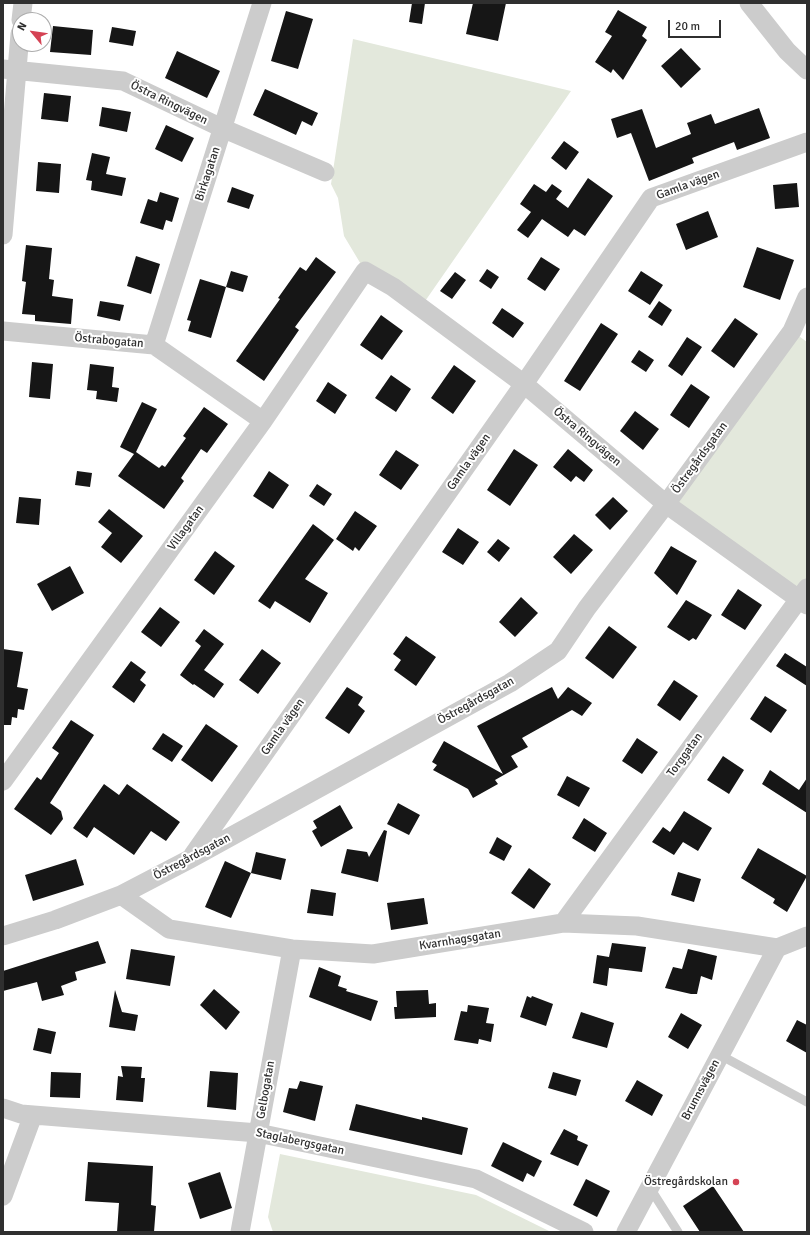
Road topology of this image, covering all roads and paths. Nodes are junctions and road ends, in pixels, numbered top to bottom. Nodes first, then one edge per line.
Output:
1 (262, 3) edge
2 (749, 3) edge
3 (15, 52) edge
4 (10, 69) edge
5 (807, 70) edge
6 (222, 128) junction
7 (807, 142) edge
8 (325, 172) dead end
9 (3, 235) edge
10 (365, 271) joint
11 (807, 297) edge
12 (3, 331) edge
13 (154, 345) junction
14 (524, 384) junction
15 (263, 421) junction
16 (666, 504) junction
17 (804, 598) edge
18 (3, 781) edge
19 (190, 859) junction
20 (121, 895) junction
21 (563, 923) junction
22 (3, 936) edge
23 (807, 936) edge
24 (776, 948) junction
25 (292, 949) junction
26 (720, 1055) junction
27 (807, 1102) edge
28 (3, 1108) edge
29 (33, 1115) junction
30 (258, 1133) junction
31 (650, 1188) junction
32 (3, 1196) edge
33 (244, 1228) edge
34 (584, 1232) edge
35 (626, 1232) edge
36 (678, 1232) edge

1 - 6 street, Birkagatan
2 - 5 street
3 - 4 street
4 - 6 street, Östra Ringvägen
4 - 9 street
6 - 8 street, Östra Ringvägen
6 - 13 street, Birkagatan
7 - 14 street, Gamla vägen
10 - 14 street, Östra Ringvägen
10 - 15 street, Villagatan
11 - 16 street, Östregårdsgatan
12 - 13 street, Östrabogatan
13 - 15 street, Östrabogatan
14 - 16 street, Östra Ringvägen
14 - 19 street, Gamla vägen
15 - 18 street, Villagatan
16 - 17 street, Östra Ringvägen
16 - 19 street, Östregårdsgatan
17 - 21 street, Torggatan
19 - 20 street, Östregårdsgatan
20 - 22 street, Östregårdsgatan
20 - 25 street, Kvarnhagsgatan
21 - 24 street, Kvarnhagsgatan
21 - 25 street, Kvarnhagsgatan
23 - 24 street
24 - 26 street, Brunnsvägen
25 - 30 street, Gelbogatan
26 - 27 lane
26 - 31 street, Brunnsvägen
28 - 29 street, Staglabergsgatan
29 - 30 street, Staglabergsgatan
29 - 32 street
30 - 33 street, Gelbogatan
30 - 34 street, Staglabergsgatan
31 - 35 street, Brunnsvägen
31 - 36 lane

